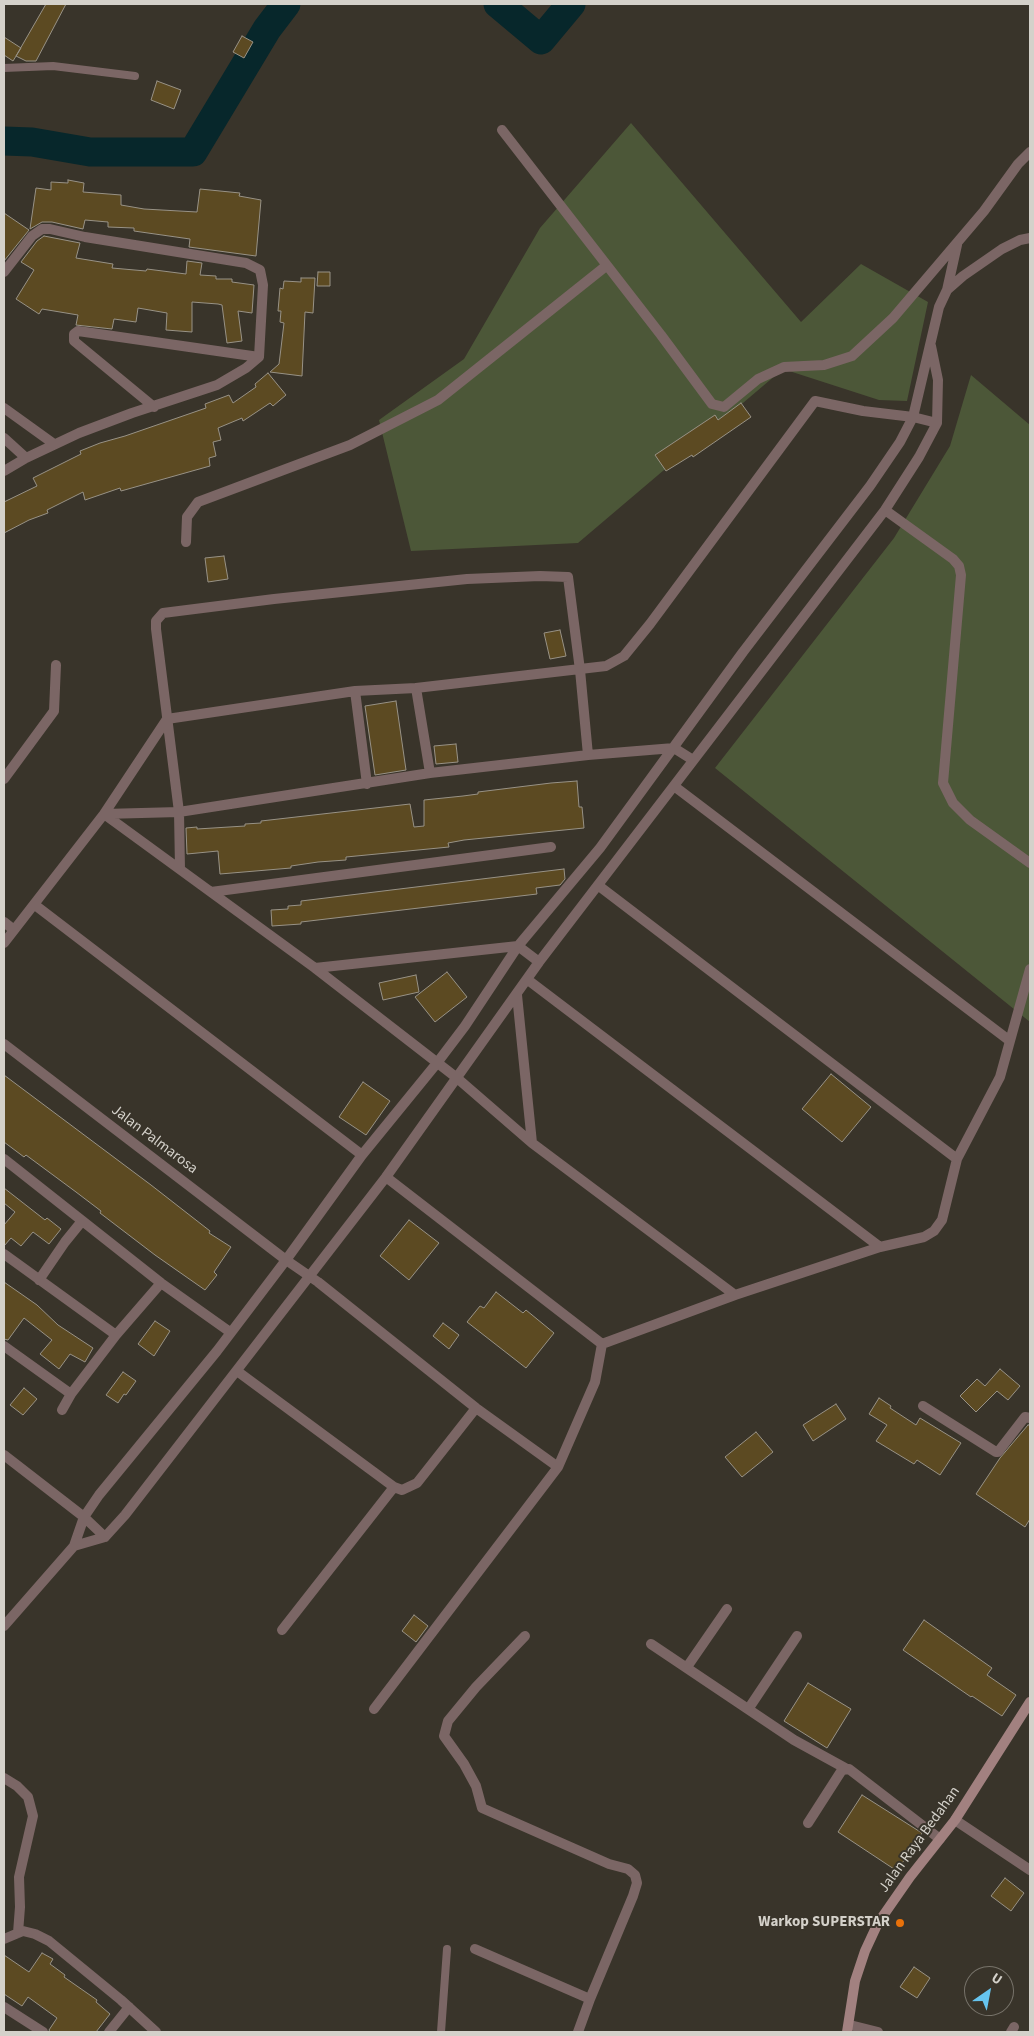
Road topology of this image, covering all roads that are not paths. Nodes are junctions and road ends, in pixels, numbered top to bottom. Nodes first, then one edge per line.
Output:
1 (4, 68) edge
2 (135, 76) dead end
3 (502, 130) dead end
4 (1030, 152) edge
5 (1030, 238) edge
6 (958, 242) junction
7 (606, 266) junction
8 (4, 272) edge
9 (947, 290) junction
10 (930, 342) junction
11 (259, 357) junction
12 (154, 406) junction
13 (4, 408) edge
14 (913, 417) junction
15 (937, 423) junction
16 (4, 438) edge
17 (54, 444) junction
18 (26, 458) junction
19 (4, 471) edge
20 (884, 510) junction
21 (186, 542) dead end
22 (56, 665) dead end
23 (580, 670) junction
24 (416, 688) junction
25 (355, 691) junction
26 (167, 719) junction
27 (674, 748) junction
28 (588, 755) junction
29 (693, 760) junction
30 (430, 774) junction
31 (4, 779) edge
32 (367, 784) junction
33 (674, 786) junction
34 (179, 812) junction
35 (104, 814) junction
36 (551, 847) dead end
37 (1030, 863) edge
38 (180, 869) junction
39 (599, 886) junction
40 (211, 892) junction
41 (35, 905) junction
42 (4, 922) edge
43 (14, 930) junction
44 (4, 943) edge
45 (518, 946) junction
46 (539, 962) junction
47 (315, 968) junction
48 (1030, 969) edge
49 (528, 980) junction
50 (517, 995) junction
51 (1010, 1041) junction
52 (4, 1044) edge
53 (437, 1063) junction
54 (456, 1078) junction
55 (532, 1143) junction
56 (362, 1155) junction
57 (4, 1159) edge
58 (957, 1160) junction
59 (386, 1177) junction
60 (82, 1221) junction
61 (880, 1247) junction
62 (4, 1254) edge
63 (286, 1260) junction
64 (310, 1276) junction
65 (39, 1280) junction
66 (161, 1282) junction
67 (735, 1295) junction
68 (230, 1332) junction
69 (116, 1335) junction
70 (602, 1344) junction
71 (4, 1346) edge
72 (237, 1371) junction
73 (71, 1394) junction
74 (922, 1406) dead end
75 (476, 1408) junction
76 (62, 1410) dead end
77 (1030, 1418) edge
78 (4, 1455) edge
79 (558, 1467) junction
80 (394, 1488) junction
81 (84, 1517) junction
82 (105, 1536) junction
83 (74, 1546) junction
84 (727, 1610) dead end
85 (8, 1614) edge
86 (4, 1626) edge
87 (282, 1630) dead end
88 (525, 1636) dead end
89 (797, 1636) dead end
90 (651, 1644) dead end
91 (687, 1667) junction
92 (1030, 1702) edge
93 (749, 1708) junction
94 (374, 1709) dead end
95 (845, 1768) junction
96 (4, 1778) edge
97 (955, 1820) junction
98 (808, 1823) dead end
99 (940, 1839) junction
100 (1030, 1870) edge
101 (18, 1933) junction
102 (4, 1939) edge
103 (447, 1949) dead end
104 (475, 1949) dead end
105 (590, 1999) junction
106 (4, 2007) edge
107 (129, 2007) junction
108 (848, 2029) edge
109 (43, 2032) edge
110 (109, 2032) edge
111 (156, 2032) edge
112 (441, 2032) edge
113 (578, 2032) edge
114 (878, 2032) edge

1 - 2 lane
3 - 7 street
4 - 6 street
5 - 9 street
6 - 7 street
6 - 9 street
7 - 21 street
8 - 11 street
9 - 10 street
10 - 14 street
10 - 15 street
11 - 12 street
11 - 12 street
12 - 17 street
13 - 17 street
14 - 15 street
14 - 23 street
14 - 27 street
15 - 20 street
16 - 18 street
17 - 18 street
18 - 19 street
20 - 29 street
20 - 37 street
22 - 31 street
23 - 24 street
23 - 26 street
23 - 28 street
24 - 25 street
24 - 30 street
25 - 26 street
25 - 32 street
26 - 34 street
26 - 35 street
27 - 28 street
27 - 29 street
27 - 45 street
28 - 30 street
29 - 33 street
30 - 32 street
32 - 34 street
33 - 39 street
33 - 51 street
34 - 35 street
34 - 38 street
35 - 38 street
35 - 41 street
36 - 40 street
38 - 40 street
39 - 46 street
39 - 58 street
40 - 47 street
41 - 43 street
41 - 56 street
42 - 43 street
43 - 44 street
45 - 46 street
45 - 47 street
45 - 53 street
46 - 49 street
47 - 53 street
48 - 51 street
49 - 50 street
49 - 61 street
50 - 54 street
50 - 55 street
51 - 58 street
52 - 63 street, Jalan Palmarosa
53 - 54 street
53 - 56 street
54 - 55 street
54 - 59 street
55 - 67 street
56 - 63 street
57 - 60 street
58 - 61 street
59 - 64 street
59 - 70 street
60 - 65 street
60 - 66 street
61 - 67 street
62 - 65 street
63 - 64 street, Jalan Palmarosa
63 - 68 street
64 - 72 street
64 - 75 street, Jalan Palmarosa
65 - 69 street
66 - 68 street
66 - 69 street
67 - 70 street
68 - 81 street
69 - 73 street
70 - 79 street
71 - 73 street
72 - 80 street
72 - 82 street
73 - 76 street
74 - 77 street
75 - 79 street, Jalan Palmarosa
75 - 80 street
78 - 81 street
79 - 94 street
80 - 87 street
81 - 82 street
81 - 83 street
82 - 83 street
83 - 85 street
84 - 91 street
85 - 86 street
88 - 105 street
89 - 93 street
90 - 91 street
91 - 93 street
92 - 97 street, Jalan Raya Bedahan
93 - 95 street
95 - 98 street
95 - 99 street
96 - 101 street
97 - 99 street, Jalan Raya Bedahan
97 - 100 street
99 - 108 street, Jalan Raya Bedahan
101 - 102 street
101 - 107 street
103 - 112 lane
104 - 105 street
105 - 113 street
106 - 109 street
107 - 110 street
107 - 111 street
108 - 114 street

